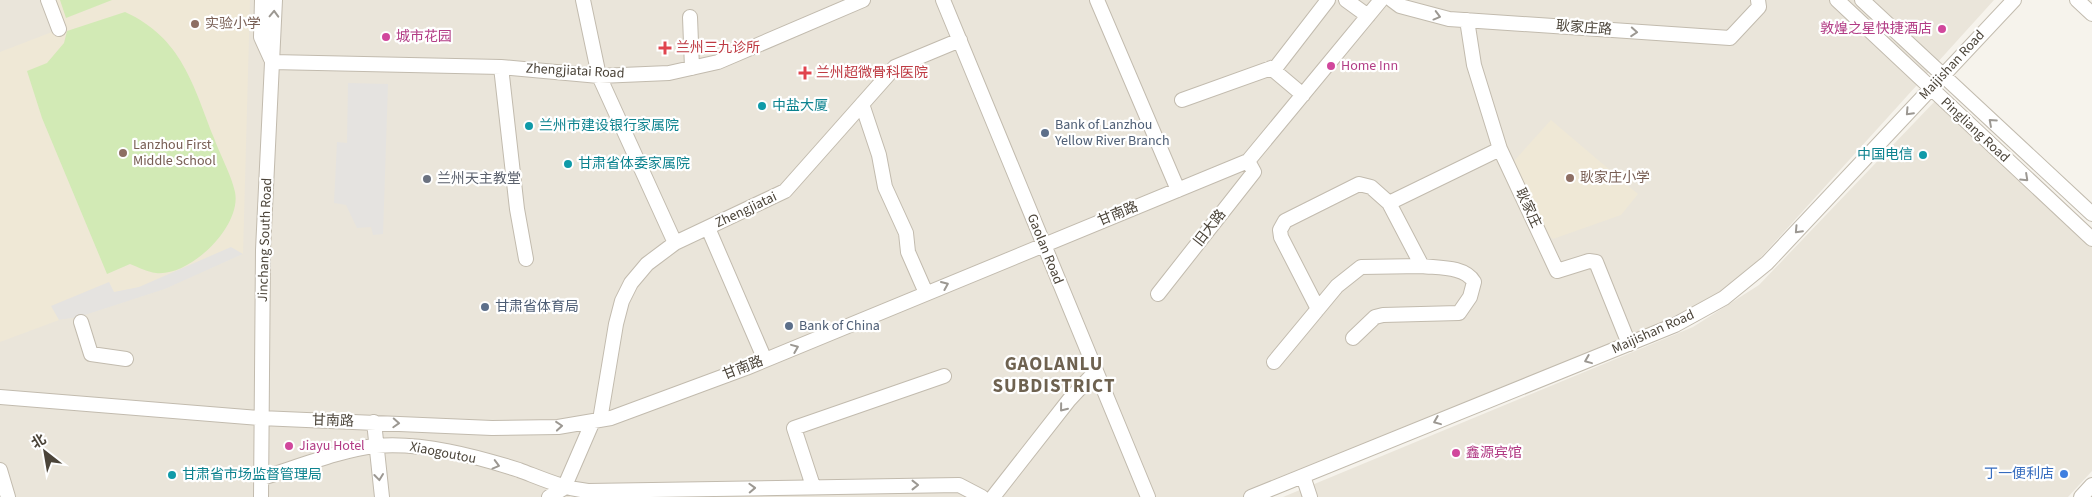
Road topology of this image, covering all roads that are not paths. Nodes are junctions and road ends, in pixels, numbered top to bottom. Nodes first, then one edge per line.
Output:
1 (48, 0) edge
2 (262, 0) edge
3 (275, 0) edge
4 (583, 0) edge
5 (864, 0) edge
6 (943, 0) edge
7 (1097, 0) edge
8 (1328, 0) edge
9 (1346, 0) edge
10 (1381, 0) edge
11 (1392, 0) edge
12 (1758, 0) edge
13 (1837, 0) edge
14 (1862, 0) edge
15 (2014, 0) edge
16 (2077, 0) edge
17 (2092, 14) edge
18 (1368, 16) junction
19 (690, 17) dead end
20 (1468, 20) junction
21 (59, 29) dead end
22 (960, 40) junction
23 (272, 62) junction
24 (501, 67) junction
25 (692, 68) junction
26 (1270, 68) junction
27 (599, 76) junction
28 (1941, 76) junction
29 (1930, 88) junction
30 (1303, 95) junction
31 (1182, 100) dead end
32 (862, 104) junction
33 (1500, 149) junction
34 (1248, 161) junction
35 (1178, 190) junction
36 (1389, 203) junction
37 (2092, 214) edge
38 (708, 228) junction
39 (2092, 239) edge
40 (675, 243) junction
41 (1044, 244) junction
42 (526, 259) dead end
43 (1422, 266) junction
44 (926, 293) junction
45 (1158, 294) dead end
46 (1318, 309) junction
47 (81, 322) dead end
48 (1354, 338) dead end
49 (1629, 344) junction
50 (126, 359) dead end
51 (764, 360) junction
52 (1274, 362) dead end
53 (1096, 372) junction
54 (944, 376) dead end
55 (0, 397) edge
56 (260, 418) junction
57 (596, 420) junction
58 (374, 422) junction
59 (375, 446) junction
60 (0, 470) edge
61 (1303, 476) junction
62 (262, 478) junction
63 (2092, 485) edge
64 (813, 486) junction
65 (564, 488) junction
66 (8, 497) edge
67 (252, 497) edge
68 (261, 497) edge
69 (382, 497) edge
70 (550, 497) edge
71 (982, 497) edge
72 (993, 497) edge
73 (1148, 497) edge
74 (1251, 497) edge
75 (1310, 497) edge
76 (2081, 497) edge

1 - 21 street
2 - 23 street, Jinchang South Road
23 -> 3 street, Jinchang South Road
4 - 27 street
5 - 25 street, Zhengjiatai Road
6 - 22 street, Gaolan Road
7 - 35 street
8 - 26 street
9 - 18 street
10 - 18 street, 甘南路
11 -> 20 street, 耿家庄路
20 -> 12 street, 耿家庄路
13 - 29 street, Pingliang Road
14 - 28 street, Pingliang Road
15 - 28 street, Maijishan Road
16 - 17 street
18 - 30 street, 甘南路
19 - 25 street
20 - 33 street, 耿家庄
22 - 32 street, Zhengjiatai
22 - 41 street, Gaolan Road
23 - 24 street, Zhengjiatai Road
23 - 56 street, Jinchang South Road
24 - 27 street, Zhengjiatai Road
24 - 42 street
25 - 27 street, Zhengjiatai Road
26 - 30 street
26 - 31 street
27 - 40 street
28 - 29 street, Maijishan Road
37 -> 28 street, Pingliang Road
29 -> 39 street, Pingliang Road
29 -> 49 street, Maijishan Road
30 - 34 street, 甘南路
32 - 38 street, Zhengjiatai
32 - 44 street
33 - 36 street
33 - 49 street, 耿家庄
34 - 35 street, 甘南路
34 - 45 street, 旧大路
35 - 41 street, 甘南路
36 - 43 street
36 - 46 street
38 - 40 street, Zhengjiatai
38 - 51 street
40 - 57 street, Zhengjiatai
44 -> 41 street, 甘南路
41 - 53 street, Gaolan Road
43 - 46 street
43 - 48 street
51 -> 44 street, 甘南路
46 - 52 street
47 - 50 street
49 -> 61 street, Maijishan Road
51 - 57 street, 甘南路
53 -> 72 street
53 - 73 street, Gaolan Road
54 - 64 street
55 - 56 street, 甘南路
56 - 58 street, 甘南路
56 - 62 street, Jinchang South Road
56 - 67 street, Jinchang South Road
58 -> 57 street, 甘南路
57 - 65 street, Zhengjiatai
58 - 59 street
59 - 62 street, Xiaogoutou
59 -> 65 street, Xiaogoutou
59 -> 69 street
60 - 66 street
61 - 74 street, Maijishan Road
61 - 75 street
62 - 68 street, Jinchang South Road
63 - 76 street
65 -> 64 street, Xiaogoutou
64 -> 71 street, Xiaogoutou
65 - 70 street

